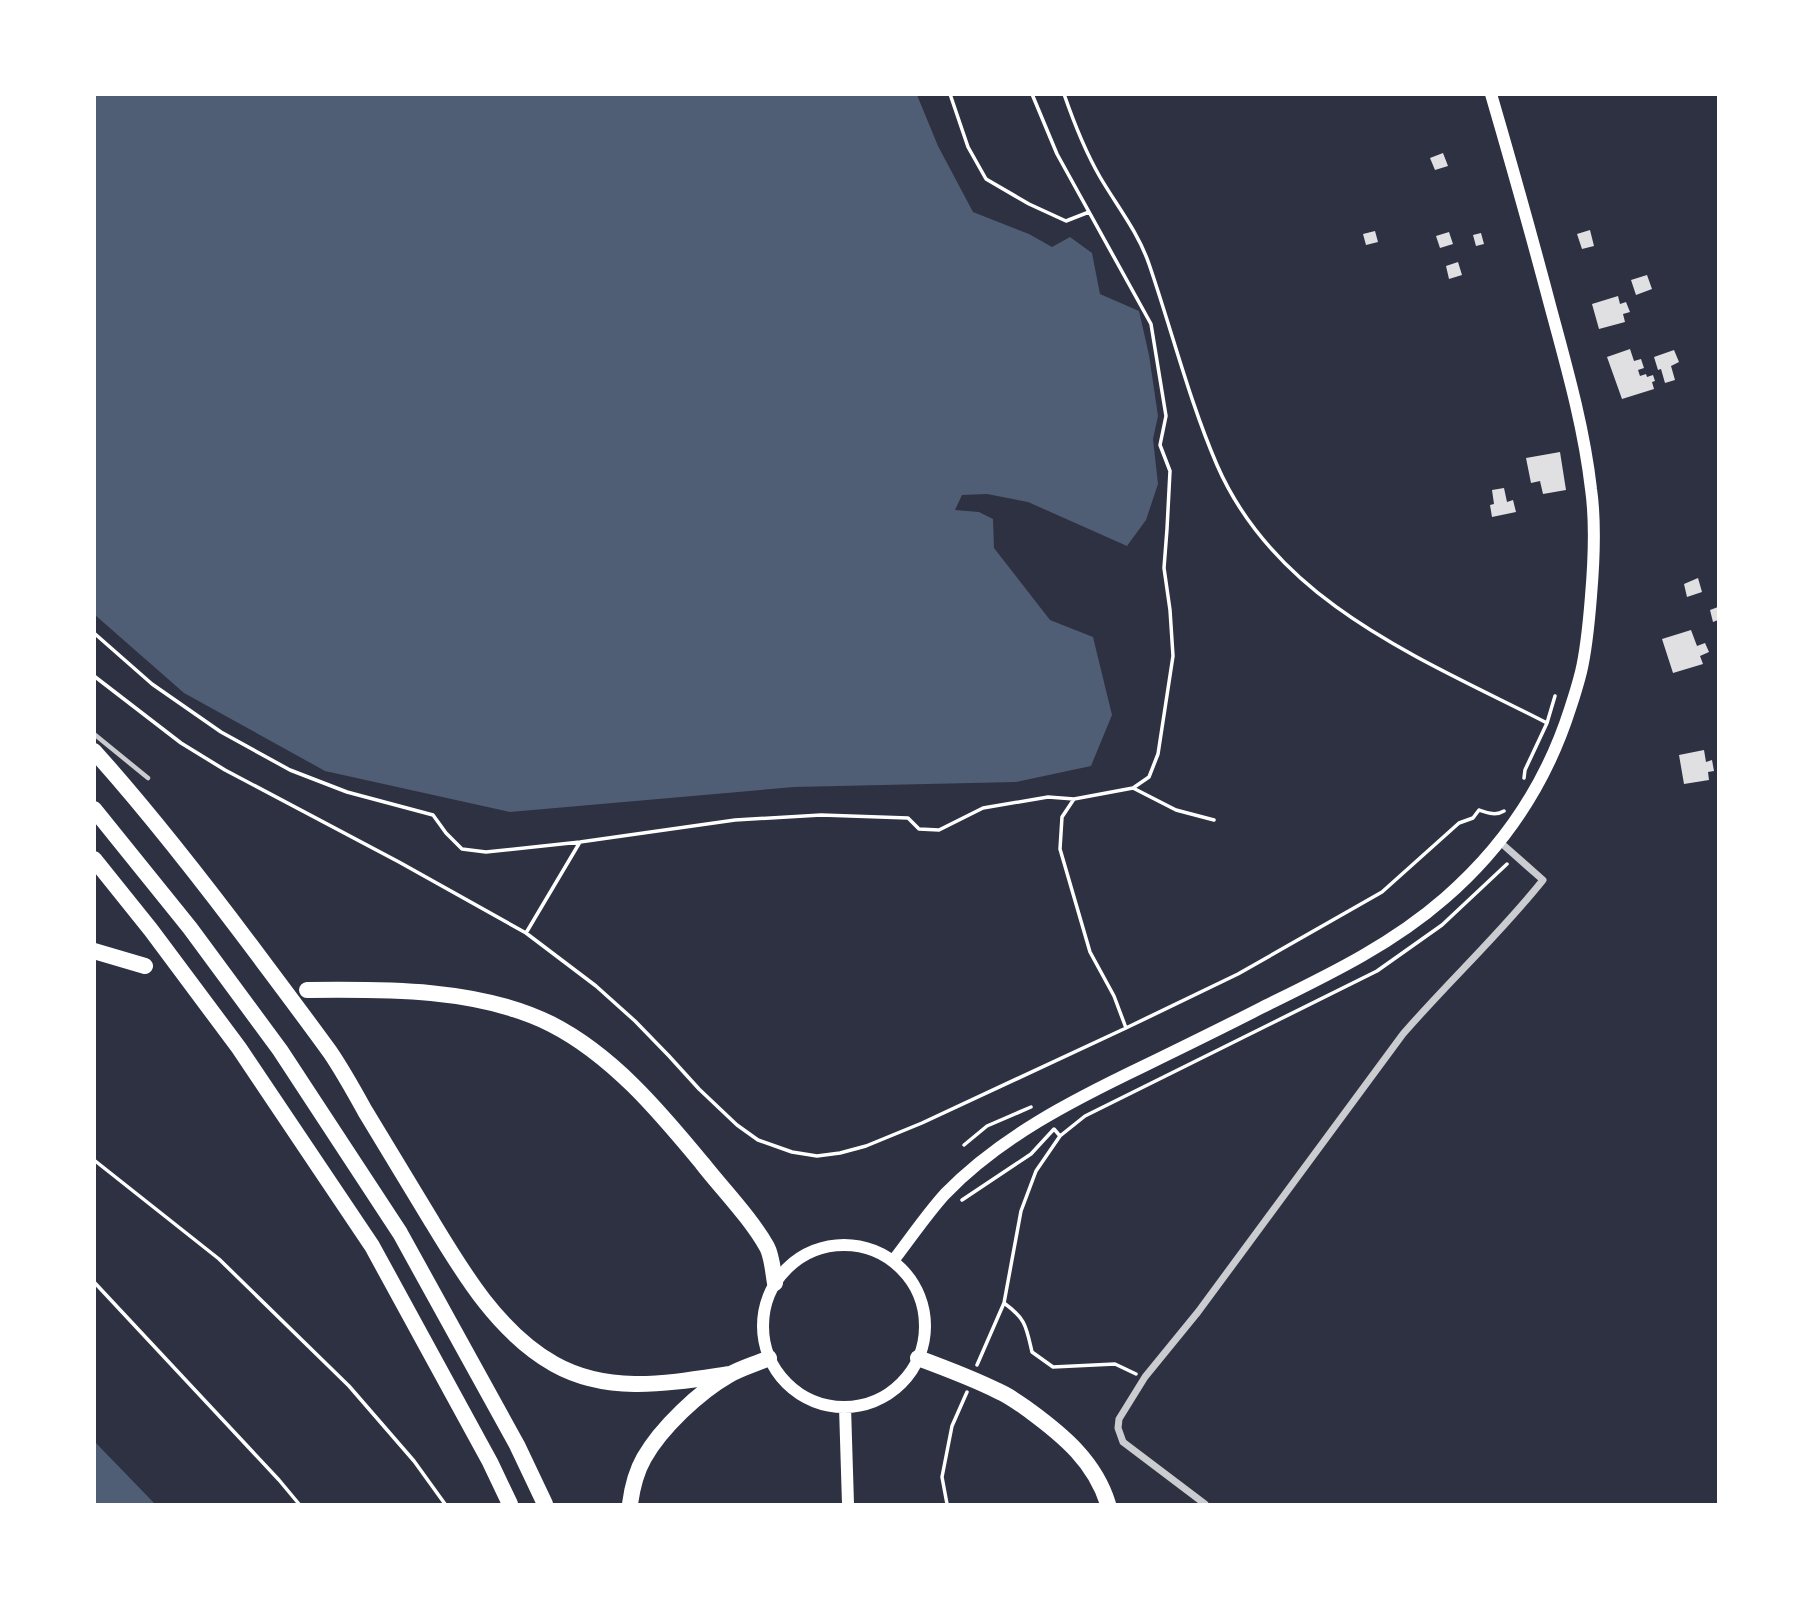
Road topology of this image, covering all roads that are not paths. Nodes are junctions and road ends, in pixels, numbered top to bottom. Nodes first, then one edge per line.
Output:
1 (1491, 94) edge
2 (94, 734) edge
3 (94, 751) edge
4 (148, 778) dead end
5 (94, 809) edge
6 (1500, 842) junction
7 (94, 859) edge
8 (94, 951) edge
9 (145, 966) dead end
10 (307, 990) dead end
11 (893, 1261) junction
12 (775, 1283) junction
13 (769, 1358) junction
14 (918, 1358) junction
15 (730, 1374) junction
16 (845, 1407) junction
17 (510, 1504) edge
18 (545, 1504) edge
19 (630, 1504) edge
20 (848, 1504) edge
21 (1108, 1504) edge
22 (1205, 1504) edge

1 - 6 main road
2 - 4 lane
3 - 15 highway
5 - 18 highway
6 - 11 main road
6 - 22 street
7 - 17 highway
8 - 9 highway
10 - 12 highway
11 - 12 main road
11 - 14 main road
12 - 13 main road
13 - 15 highway
13 - 16 main road
14 - 16 main road
14 - 21 highway
15 - 19 highway
16 - 20 main road

